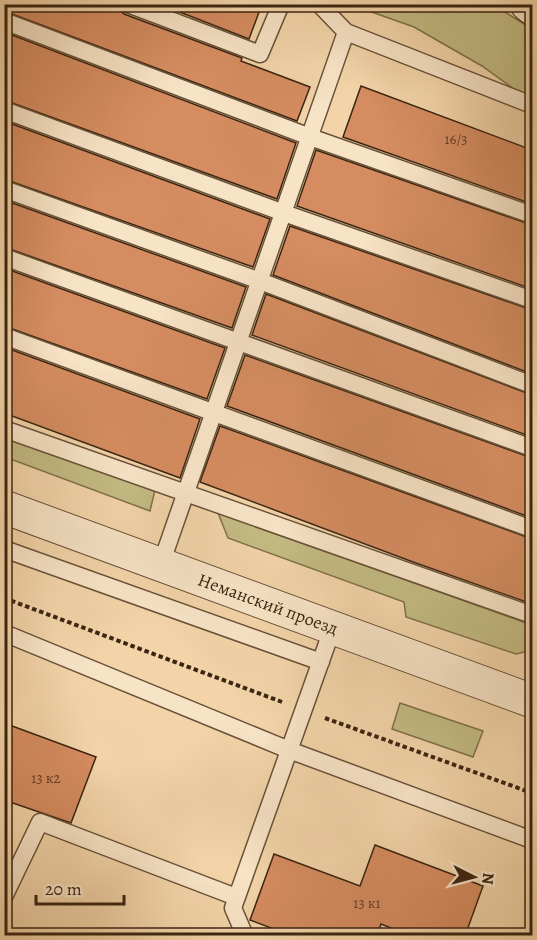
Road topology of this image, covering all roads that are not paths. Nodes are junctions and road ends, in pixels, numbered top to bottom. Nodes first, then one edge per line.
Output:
1 (128, 4) edge
2 (281, 4) edge
3 (319, 4) edge
4 (527, 4) edge
5 (532, 8) edge
6 (4, 21) edge
7 (346, 32) junction
8 (532, 105) edge
9 (4, 110) edge
10 (310, 137) junction
11 (4, 189) edge
12 (284, 213) junction
13 (532, 215) edge
14 (4, 257) edge
15 (260, 281) junction
16 (532, 300) edge
17 (4, 336) edge
18 (239, 342) junction
19 (532, 385) edge
20 (214, 414) junction
21 (4, 429) edge
22 (532, 448) edge
23 (186, 493) junction
24 (4, 507) edge
25 (532, 529) edge
26 (4, 549) edge
27 (161, 564) junction
28 (532, 615) edge
29 (333, 627) junction
30 (4, 633) edge
31 (321, 662) junction
32 (532, 701) edge
33 (289, 750) junction
34 (532, 840) edge
35 (4, 897) edge
36 (236, 897) junction
37 (245, 936) edge

1 - 2 lane
3 - 7 lane
4 - 5 street
6 - 10 lane
7 - 8 lane
7 - 10 lane
9 - 12 lane
10 - 12 lane
10 - 13 lane
11 - 15 lane
12 - 15 lane
12 - 16 lane
14 - 18 lane
15 - 18 lane
15 - 19 lane
17 - 20 lane
18 - 20 lane
18 - 22 lane
20 - 23 lane
20 - 25 lane
21 - 23 lane
23 - 27 lane
23 - 28 lane
24 - 27 street, Неманский проезд
26 - 31 lane
27 - 29 street, Неманский проезд
29 - 31 lane
29 - 32 street, Неманский проезд
30 - 33 lane
31 - 33 lane
33 - 34 lane
33 - 36 lane
35 - 36 lane
36 - 37 lane

